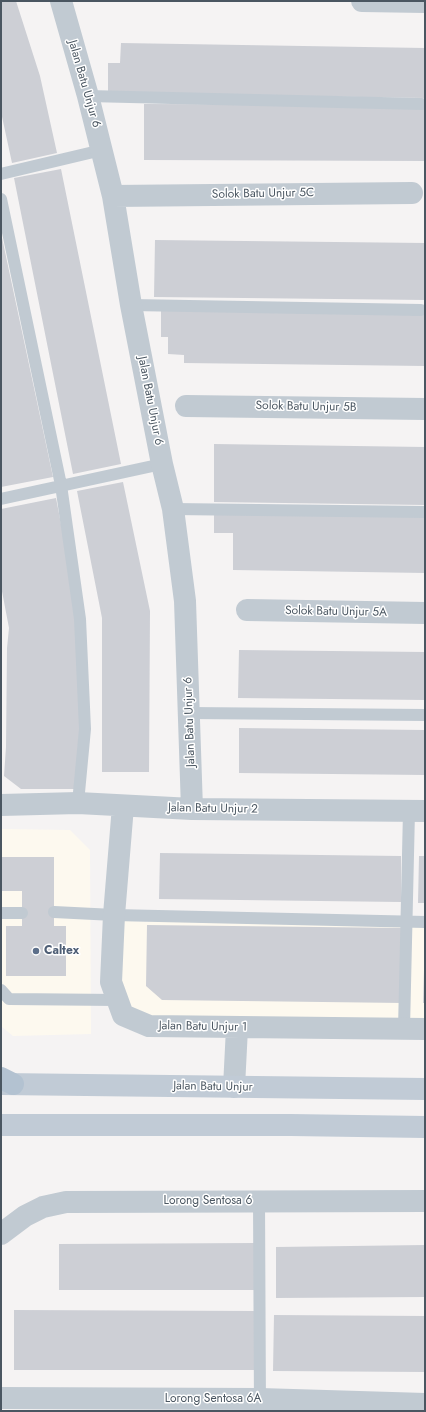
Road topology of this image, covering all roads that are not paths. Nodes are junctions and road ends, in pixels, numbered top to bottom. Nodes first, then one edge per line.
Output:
1 (60, 1) edge
2 (362, 1) edge
3 (425, 2) edge
4 (88, 96) junction
5 (422, 104) dead end
6 (102, 150) junction
7 (1, 174) edge
8 (412, 192) dead end
9 (113, 196) junction
10 (1, 199) edge
11 (130, 304) junction
12 (421, 310) dead end
13 (186, 406) dead end
14 (425, 409) edge
15 (162, 464) junction
16 (61, 485) junction
17 (1, 499) edge
18 (173, 509) junction
19 (425, 512) edge
20 (247, 610) dead end
21 (425, 613) edge
22 (189, 713) junction
23 (425, 715) edge
24 (78, 803) junction
25 (1, 805) edge
26 (123, 806) junction
27 (192, 809) junction
28 (417, 811) edge
29 (22, 912) dead end
30 (54, 912) dead end
31 (1, 913) edge
32 (114, 915) junction
33 (407, 922) junction
34 (425, 922) edge
35 (1, 990) edge
36 (118, 1000) junction
37 (237, 1028) junction
38 (415, 1029) edge
39 (5, 1082) edge
40 (234, 1087) junction
41 (425, 1089) edge
42 (425, 1127) edge
43 (4, 1128) edge
44 (259, 1201) junction
45 (425, 1201) edge
46 (1, 1234) edge
47 (1, 1398) edge
48 (425, 1404) edge
49 (260, 1405) edge

1 - 4 street, Jalan Batu Unjur 6
2 - 3 street
4 - 5 lane
4 - 6 street, Jalan Batu Unjur 6
6 - 7 lane
6 - 9 street, Jalan Batu Unjur 6
8 - 9 street, Solok Batu Unjur 5C
9 - 11 street, Jalan Batu Unjur 6
10 - 16 lane
11 - 12 lane
11 - 15 street, Jalan Batu Unjur 6
13 - 14 street, Solok Batu Unjur 5B
15 - 16 lane
15 - 18 street, Jalan Batu Unjur 6
16 - 17 lane
16 - 24 lane
18 - 19 lane
18 - 22 street, Jalan Batu Unjur 6
20 - 21 street, Solok Batu Unjur 5A
22 - 23 lane
22 - 27 street, Jalan Batu Unjur 6
24 - 25 street, Jalan Batu Unjur 2
24 - 26 street, Jalan Batu Unjur 2
26 - 27 street, Jalan Batu Unjur 2
26 - 32 street, Jalan Batu Unjur 1
27 - 28 street, Jalan Batu Unjur 2
28 - 33 lane
29 - 31 lane
30 - 32 lane
32 - 33 lane
32 - 36 street, Jalan Batu Unjur 1
33 - 34 lane
33 - 38 lane
35 - 36 lane
36 - 37 street, Jalan Batu Unjur 1
37 - 38 street, Jalan Batu Unjur 1
37 - 40 street
39 - 40 main road, Jalan Batu Unjur
40 - 41 main road, Jalan Batu Unjur
42 - 43 main road
44 - 45 street, Lorong Sentosa 6
44 - 46 street, Lorong Sentosa 6
44 - 49 lane
47 - 49 street, Lorong Sentosa 6A
48 - 49 street, Lorong Sentosa 6A

